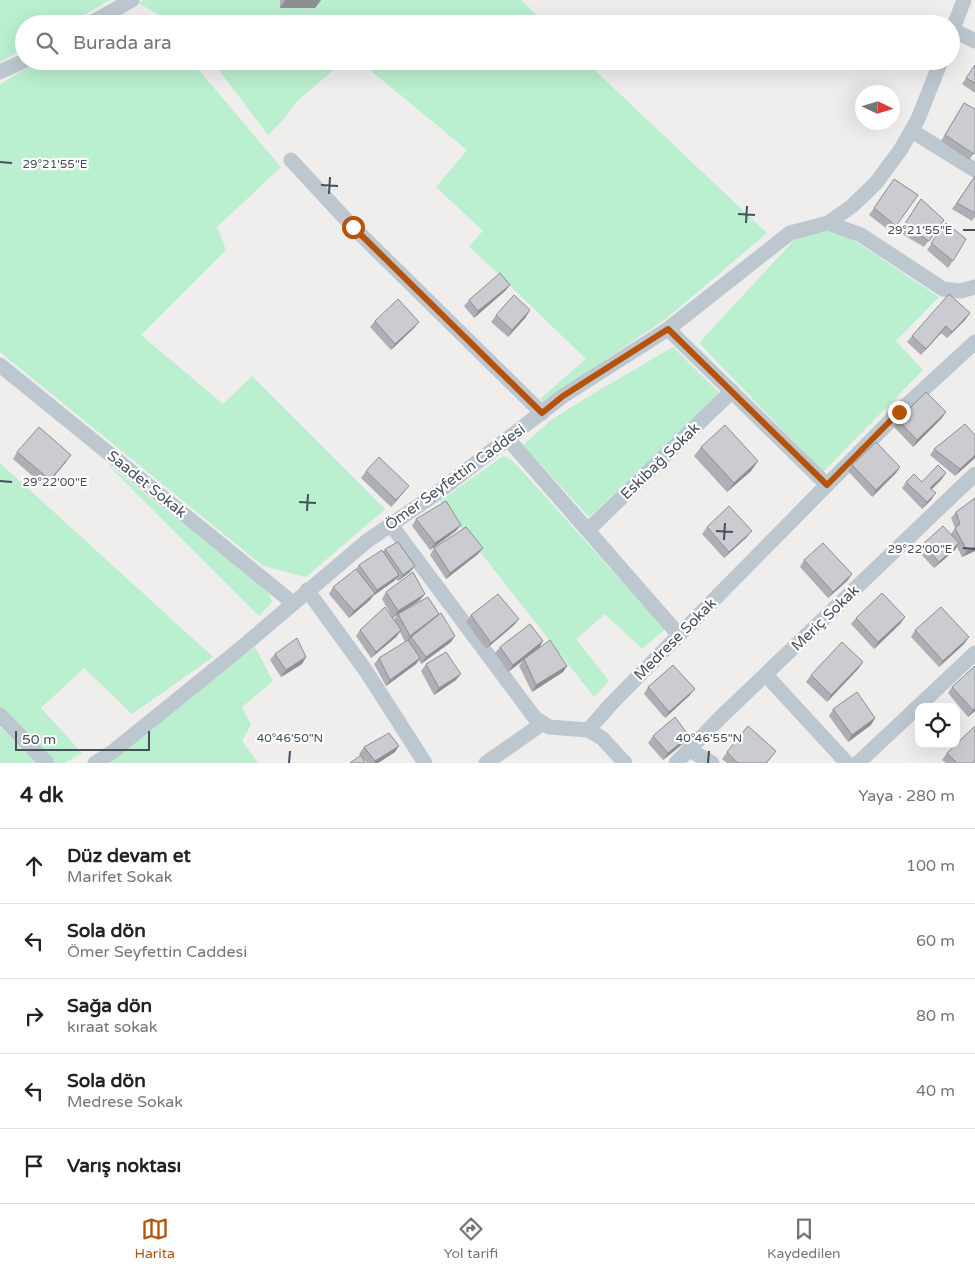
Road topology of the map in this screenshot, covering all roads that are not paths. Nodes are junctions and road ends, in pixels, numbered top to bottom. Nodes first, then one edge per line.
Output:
1 (132, 0) edge
2 (964, 0) edge
3 (105, 15) edge
4 (958, 15) edge
5 (960, 35) edge
6 (975, 42) edge
7 (15, 65) edge
8 (937, 70) edge
9 (0, 72) edge
10 (912, 131) junction
11 (291, 160) dead end
12 (975, 170) edge
13 (828, 224) junction
14 (975, 287) edge
15 (668, 329) junction
16 (975, 342) edge
17 (0, 365) edge
18 (732, 391) junction
19 (542, 413) junction
20 (508, 439) junction
21 (975, 474) edge
22 (827, 485) junction
23 (391, 525) junction
24 (588, 530) junction
25 (308, 590) junction
26 (293, 603) junction
27 (680, 635) junction
28 (973, 657) edge
29 (766, 675) junction
30 (0, 715) edge
31 (543, 723) junction
32 (588, 730) junction
33 (690, 750) junction
34 (48, 763) edge
35 (95, 763) edge
36 (425, 763) edge
37 (486, 763) edge
38 (625, 763) edge
39 (676, 763) edge
40 (712, 763) edge
41 (847, 763) edge
42 (858, 763) edge

1 - 3 street
2 - 4 street
5 - 6 street
7 - 9 street
8 - 10 street
10 - 12 street
10 - 13 street
11 - 19 street
13 - 14 street
13 - 15 street, Ömer Seyfettin Caddesi
15 - 18 street
15 - 19 street, Ömer Seyfettin Caddesi
16 - 22 street, Medrese Sokak
17 - 26 street, Saadet Sokak
18 - 22 street
18 - 24 street, Eskibağ Sokak
19 - 20 street, Ömer Seyfettin Caddesi
20 - 23 street, Ömer Seyfettin Caddesi
20 - 24 street
21 - 29 street, Meriç Sokak
22 - 27 street, Medrese Sokak
23 - 25 street, Ömer Seyfettin Caddesi
23 - 31 street
24 - 27 street
25 - 26 street, Ömer Seyfettin Caddesi
25 - 36 street
26 - 35 street, Ömer Seyfettin Caddesi
27 - 32 street, Medrese Sokak
28 - 42 street
29 - 33 street, Meriç Sokak
29 - 41 street
30 - 34 street
31 - 32 street
31 - 37 street
32 - 38 street
33 - 39 street, Meriç Sokak
33 - 40 street

